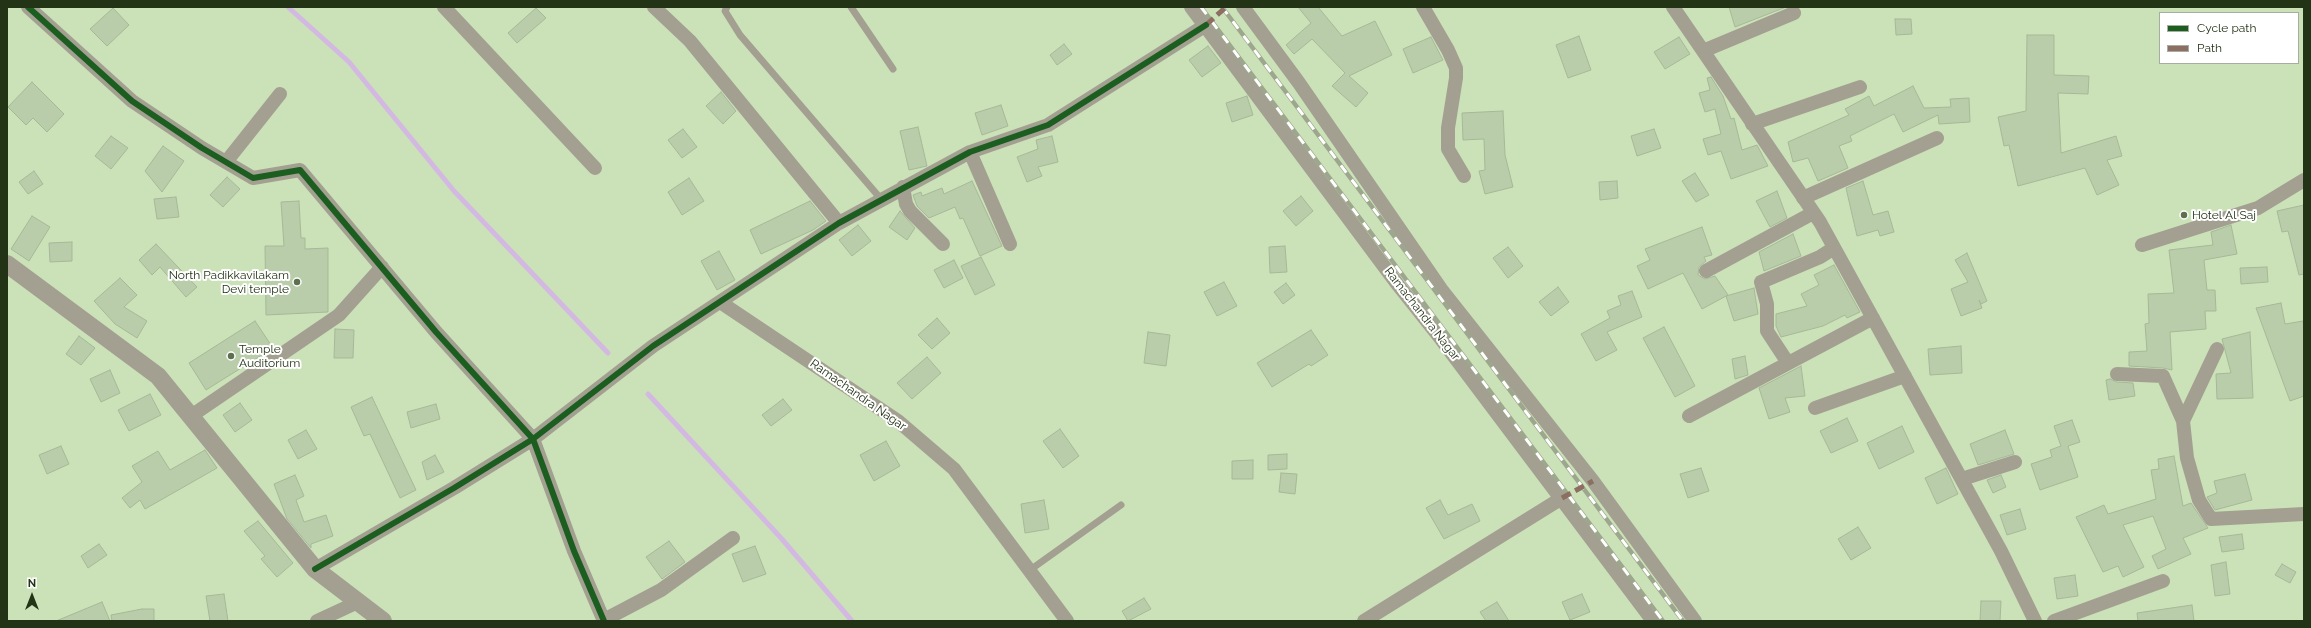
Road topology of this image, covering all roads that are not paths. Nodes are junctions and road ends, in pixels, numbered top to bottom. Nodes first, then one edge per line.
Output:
1 (28, 7) edge
2 (444, 7) edge
3 (654, 7) edge
4 (727, 7) edge
5 (851, 7) edge
6 (1191, 7) edge
7 (1243, 7) edge
8 (1423, 7) edge
9 (1673, 7) edge
10 (1794, 13) dead end
11 (1206, 25) junction
12 (1703, 51) junction
13 (893, 69) dead end
14 (1860, 87) dead end
15 (280, 94) dead end
16 (1752, 124) junction
17 (1937, 138) dead end
18 (970, 152) junction
19 (226, 162) junction
20 (595, 168) dead end
21 (1464, 176) dead end
22 (2304, 180) edge
23 (903, 187) junction
24 (1803, 198) junction
25 (880, 199) junction
26 (1814, 213) junction
27 (839, 223) junction
28 (944, 244) dead end
29 (1010, 244) dead end
30 (2142, 245) dead end
31 (1834, 248) junction
32 (7, 264) edge
33 (382, 267) junction
34 (1706, 271) dead end
35 (720, 302) junction
36 (1873, 318) junction
37 (2217, 349) dead end
38 (1788, 363) junction
39 (2117, 374) dead end
40 (1905, 376) junction
41 (1815, 408) dead end
42 (191, 416) junction
43 (1689, 416) dead end
44 (2183, 421) junction
45 (533, 439) junction
46 (2016, 462) dead end
47 (1962, 479) junction
48 (1562, 498) junction
49 (1121, 505) dead end
50 (2304, 514) edge
51 (733, 538) dead end
52 (314, 569) junction
53 (1030, 570) junction
54 (2163, 581) dead end
55 (358, 602) junction
56 (604, 620) edge
57 (317, 621) edge
58 (383, 621) edge
59 (1067, 621) edge
60 (1364, 621) edge
61 (1653, 621) edge
62 (1695, 621) edge
63 (2035, 621) edge
64 (2054, 621) edge

1 - 19 street
2 - 20 street
3 - 27 street
4 - 25 lane
5 - 13 lane
6 - 11 street, Ramachandra Nagar
7 - 62 street
8 - 21 street
9 - 12 street
10 - 12 street
11 - 18 street
11 - 48 street, Ramachandra Nagar
12 - 16 street
14 - 16 street
15 - 19 street
16 - 24 street
17 - 24 street
18 - 23 street
18 - 29 street
19 - 33 street
22 - 30 street
23 - 25 street
23 - 28 street
24 - 26 street
25 - 27 street
26 - 31 street
26 - 34 street
27 - 35 street
31 - 36 street
31 - 38 street
32 - 42 street
33 - 42 street
33 - 45 street
35 - 45 street
35 - 53 street, Ramachandra Nagar
36 - 38 street
36 - 40 street
37 - 44 street
38 - 43 street
39 - 44 street
40 - 41 street
40 - 47 street
42 - 52 street
44 - 50 street
45 - 52 street
45 - 56 street
46 - 47 street
47 - 63 street
48 - 60 street
48 - 61 street, Ramachandra Nagar
49 - 53 lane
51 - 56 street
52 - 55 street
53 - 59 street, Ramachandra Nagar
54 - 64 street
55 - 57 street
55 - 58 street

